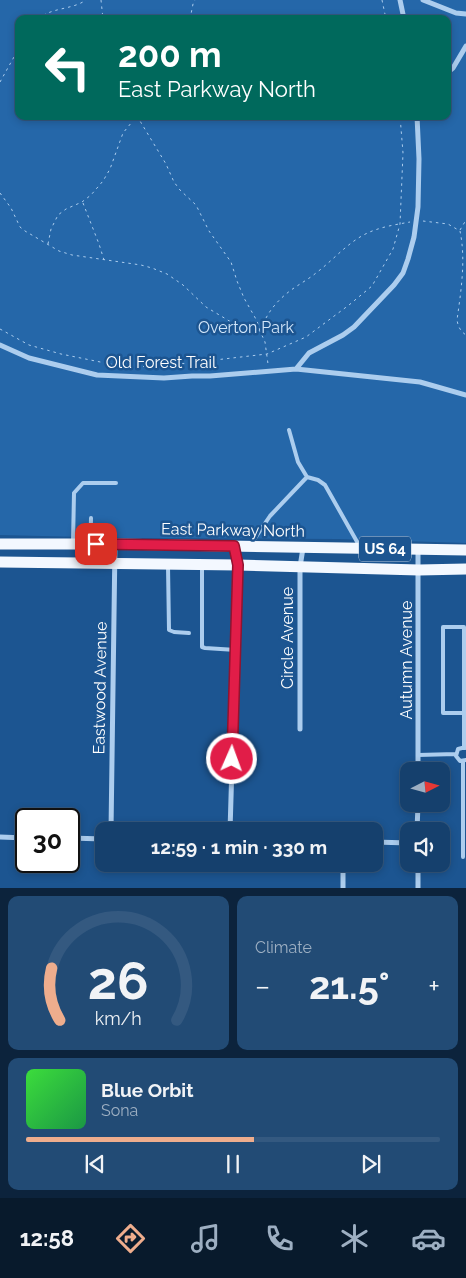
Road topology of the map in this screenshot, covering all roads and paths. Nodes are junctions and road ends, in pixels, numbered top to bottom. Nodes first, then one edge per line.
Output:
1 (86, 0) edge
2 (101, 0) edge
3 (195, 0) edge
4 (382, 0) edge
5 (400, 0) edge
6 (423, 0) edge
7 (466, 14) edge
8 (43, 15) edge
9 (103, 15) edge
10 (191, 15) edge
11 (385, 15) edge
12 (403, 15) edge
13 (466, 46) edge
14 (15, 55) edge
15 (451, 70) edge
16 (0, 82) edge
17 (134, 120) edge
18 (139, 120) edge
19 (400, 120) edge
20 (418, 120) edge
21 (0, 193) edge
22 (82, 202) junction
23 (416, 220) junction
24 (466, 220) edge
25 (400, 224) junction
26 (460, 231) junction
27 (48, 244) junction
28 (104, 260) junction
29 (0, 329) edge
30 (260, 331) junction
31 (466, 335) edge
32 (0, 345) edge
33 (267, 354) junction
34 (268, 365) dead end
35 (296, 369) junction
36 (466, 394) edge
37 (289, 430) dead end
38 (307, 477) junction
39 (116, 483) dead end
40 (91, 518) dead end
41 (0, 544) edge
42 (73, 544) junction
43 (90, 544) junction
44 (115, 544) junction
45 (234, 546) junction
46 (250, 547) junction
47 (303, 548) junction
48 (361, 549) junction
49 (418, 550) junction
50 (466, 550) edge
51 (0, 562) edge
52 (90, 563) junction
53 (115, 563) junction
54 (168, 564) junction
55 (202, 564) junction
56 (238, 565) junction
57 (300, 567) junction
58 (465, 569) edge
59 (419, 570) junction
60 (189, 633) dead end
61 (236, 650) junction
62 (464, 713) junction
63 (300, 729) dead end
64 (465, 748) edge
65 (456, 754) junction
66 (418, 756) junction
67 (464, 761) edge
68 (418, 762) edge
69 (111, 822) edge
70 (230, 822) edge
71 (0, 837) edge
72 (15, 838) edge
73 (80, 838) edge
74 (95, 839) edge
75 (383, 842) edge
76 (400, 843) edge
77 (463, 857) dead end
78 (343, 872) edge
79 (418, 872) edge
80 (343, 888) edge
81 (418, 888) edge

1 - 8 path
2 - 9 path
3 - 10 path
4 - 11 path
5 - 12 street
6 - 7 street
13 - 15 street
14 - 16 path
17 - 22 path
18 - 30 path
19 - 25 path
20 - 23 street
21 - 27 path
22 - 27 path
22 - 28 path
23 - 25 path
23 - 26 path
23 - 35 street
24 - 26 path
25 - 30 path
25 - 33 path
26 - 31 path
27 - 28 path
28 - 30 path
29 - 33 path
30 - 33 path
32 - 35 street, Old Forest Trail
33 - 34 path
35 - 36 street, Old Forest Trail
37 - 38 lane
38 - 46 lane
38 - 48 lane
39 - 42 lane
40 - 43 lane
41 - 42 main road, East Parkway North / US 64
42 - 43 main road, East Parkway North / US 64
43 - 44 main road, East Parkway North / US 64
43 - 52 lane
44 - 45 main road, East Parkway North / US 64
44 - 53 street, Eastwood Avenue
45 - 46 main road, East Parkway North / US 64
45 - 56 street
46 - 47 main road, East Parkway North / US 64
47 - 48 main road, East Parkway North / US 64
47 - 57 street, Circle Avenue
48 - 49 main road, East Parkway North / US 64
49 - 50 main road, East Parkway North / US 64
49 - 59 street, Autumn Avenue
51 - 52 main road, US 64
52 - 53 main road, US 64
53 - 54 main road, US 64
53 - 69 street, Eastwood Avenue
54 - 55 main road, US 64
54 - 60 lane
55 - 56 main road, US 64
55 - 61 lane
56 - 57 main road, US 64
56 - 61 street
57 - 59 main road, US 64
57 - 63 street, Circle Avenue
58 - 59 main road, US 64
59 - 66 street, Autumn Avenue
61 - 70 street
62 - 62 lane
62 - 64 lane
64 - 65 lane
65 - 66 lane
65 - 67 lane
66 - 68 street, Autumn Avenue
67 - 77 lane
71 - 72 street
73 - 74 street
75 - 76 street
78 - 80 street
79 - 81 street

